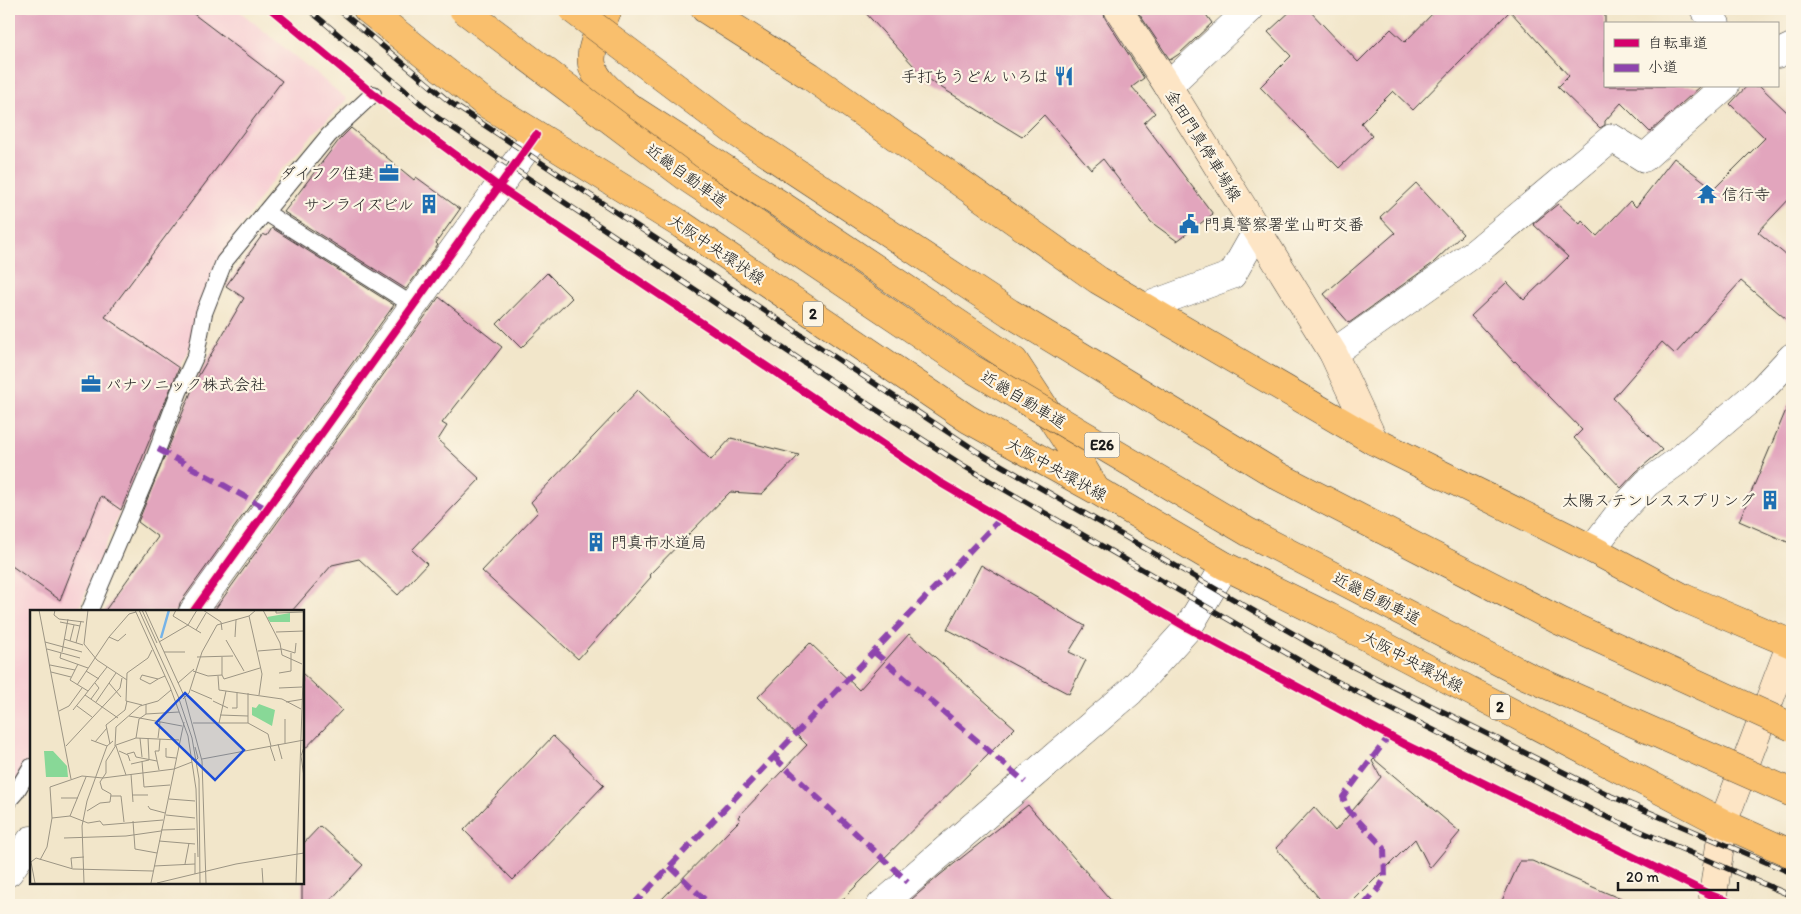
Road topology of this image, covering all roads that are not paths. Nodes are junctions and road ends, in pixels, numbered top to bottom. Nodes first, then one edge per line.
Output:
1 (366, 9) edge
2 (463, 9) edge
3 (572, 9) edge
4 (608, 9) edge
5 (705, 9) edge
6 (1118, 9) edge
7 (1250, 9) edge
8 (1704, 9) edge
9 (1714, 22) edge
10 (1792, 47) edge
11 (1778, 54) edge
12 (1168, 86) junction
13 (1723, 88) edge
14 (374, 94) dead end
15 (536, 135) junction
16 (264, 212) junction
17 (1257, 231) junction
18 (414, 306) junction
19 (1145, 307) junction
20 (1333, 353) junction
21 (1792, 357) edge
22 (1374, 441) junction
23 (1096, 490) junction
24 (1592, 549) junction
25 (1225, 566) junction
26 (90, 610) edge
27 (194, 610) edge
28 (1792, 644) edge
29 (1792, 726) edge
30 (30, 769) edge
31 (1792, 793) edge
32 (9, 800) edge
33 (1722, 823) junction
34 (30, 841) edge
35 (1792, 854) edge
36 (9, 872) edge
37 (881, 905) edge
38 (1716, 905) edge

1 - 15 main road, 大阪中央環状線 / 2
2 - 31 main road, 近畿自動車道 / E26, bridge
3 - 29 main road, bridge
4 - 23 main road
5 - 19 main road
6 - 12 main road, 金田門真停車場線
7 - 12 street
8 - 9 street
10 - 11 street
12 - 17 main road, 金田門真停車場線
13 - 20 street
14 - 16 lane
15 - 18 street
15 - 23 main road, 大阪中央環状線 / 2
16 - 18 lane
16 - 26 lane
17 - 19 street
17 - 20 main road, 金田門真停車場線
18 - 27 street
19 - 22 main road
20 - 22 main road, 金田門真停車場線
21 - 24 street
22 - 24 main road
23 - 25 main road, 大阪中央環状線 / 2
24 - 28 main road
25 - 33 main road, 大阪中央環状線 / 2
25 - 37 street
28 - 33 main road
30 - 32 lane
33 - 35 main road, 大阪中央環状線 / 2
33 - 38 main road
34 - 36 street

